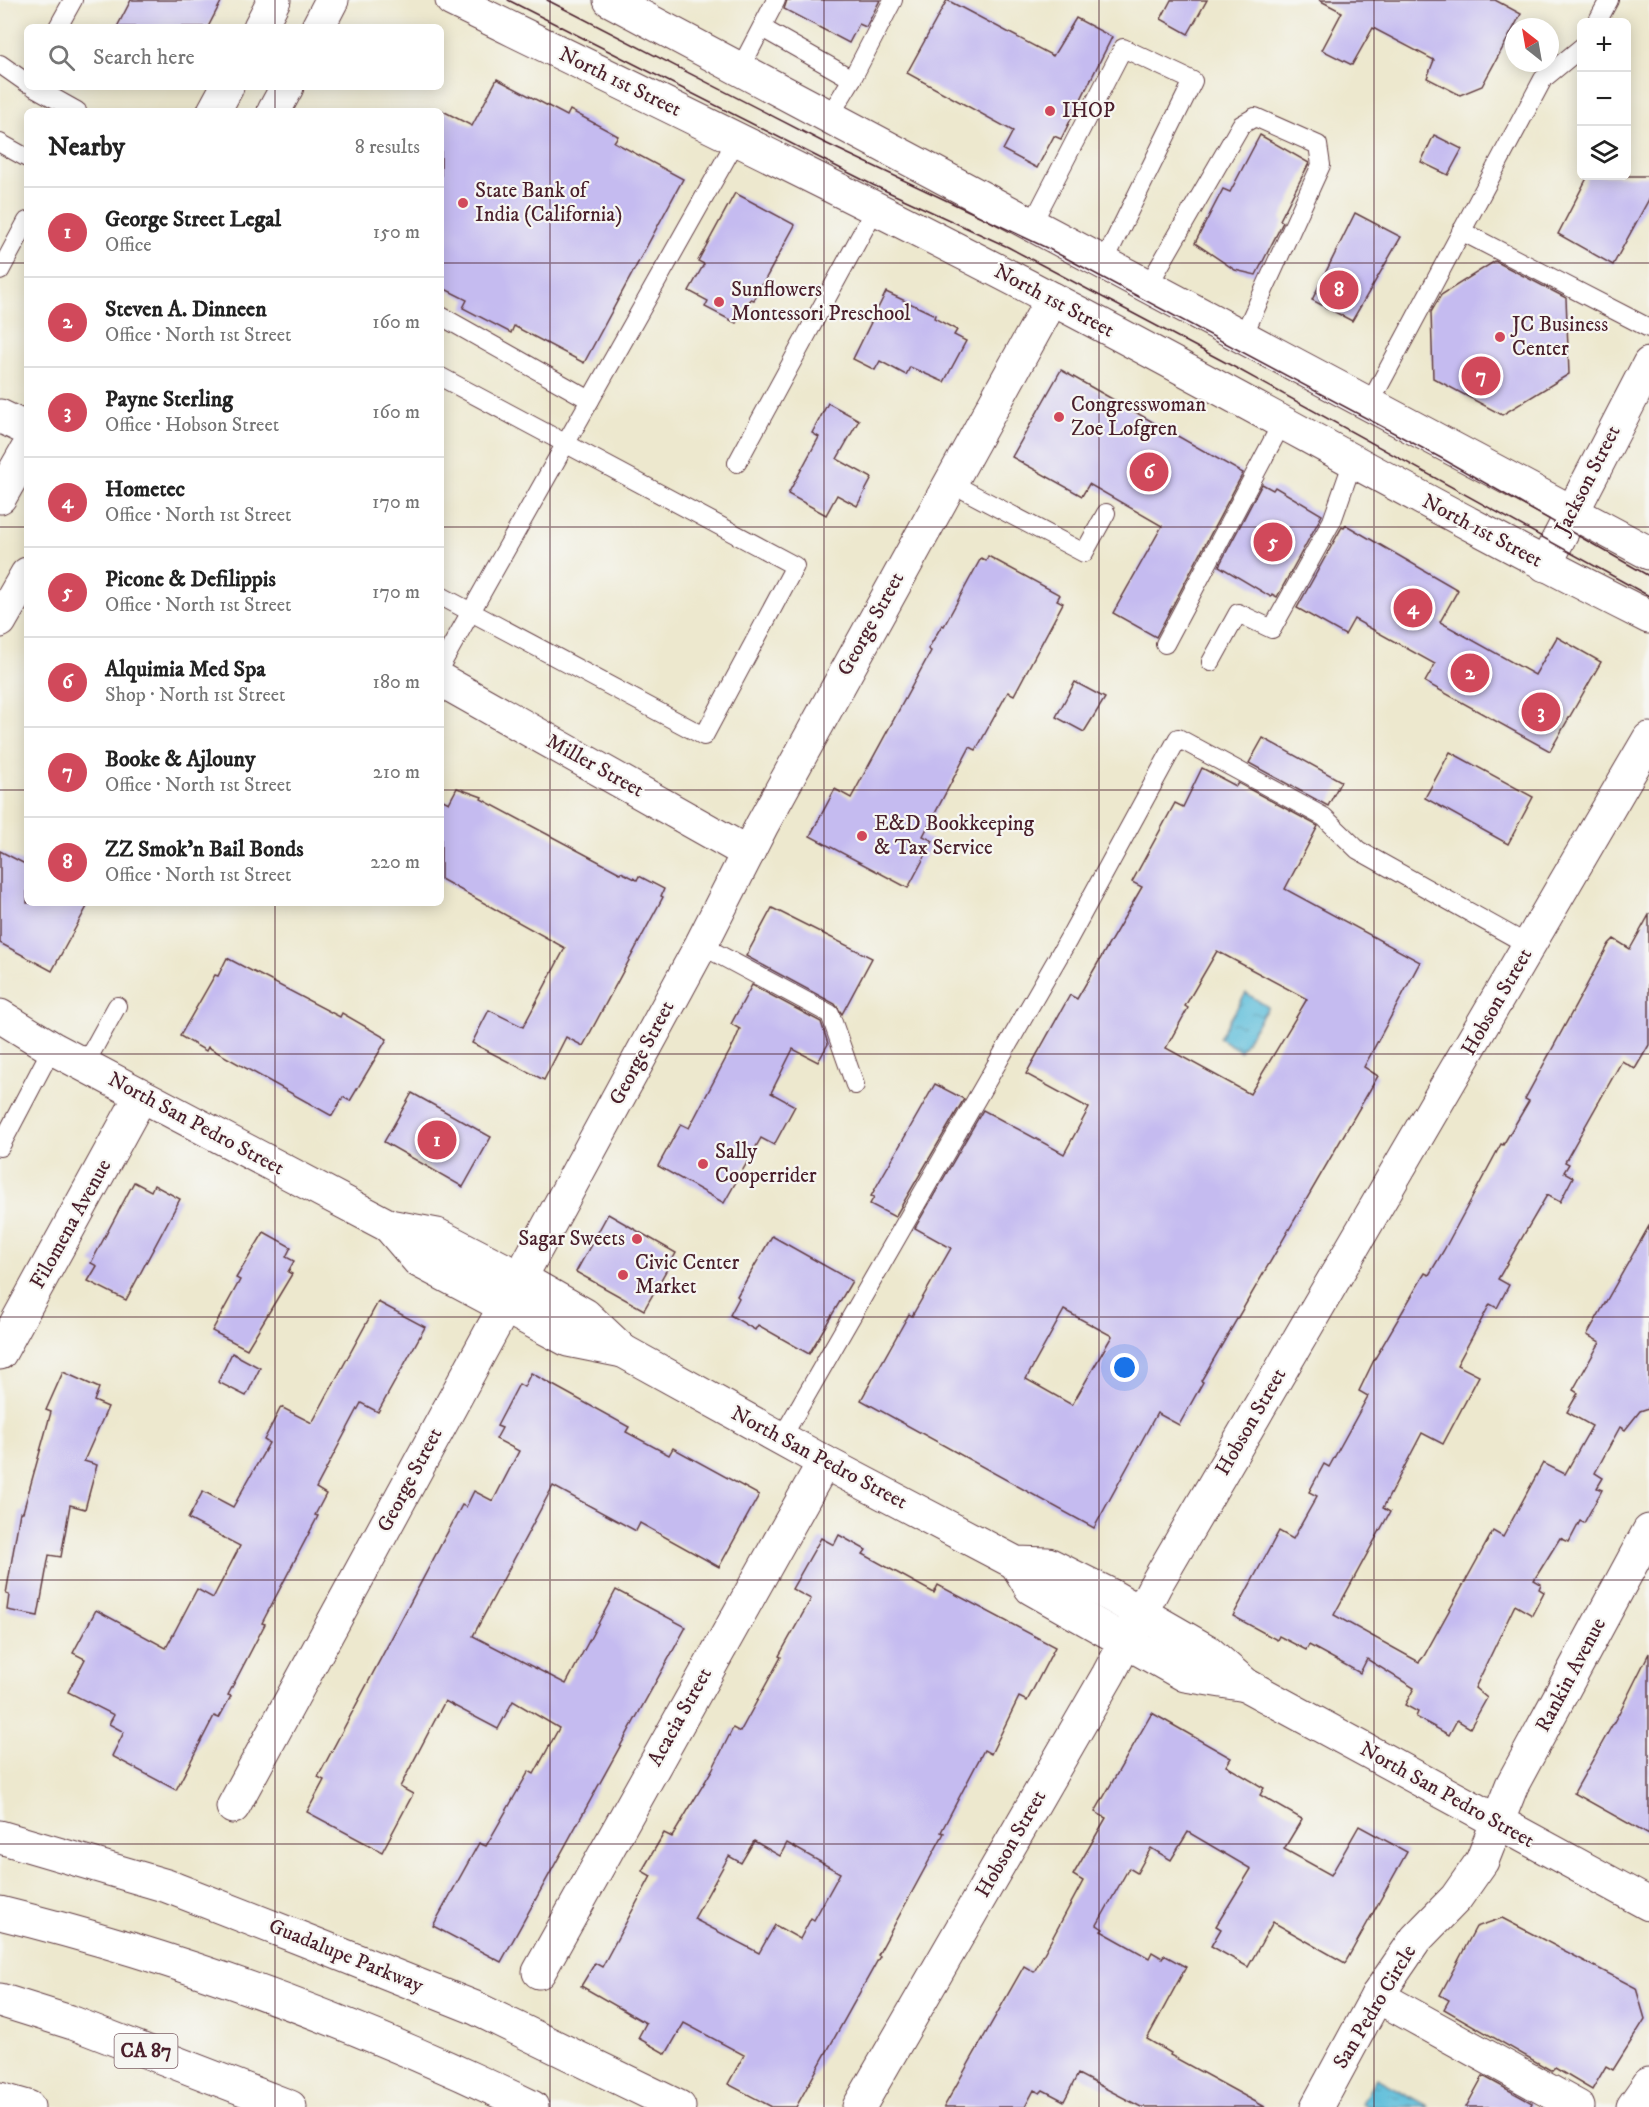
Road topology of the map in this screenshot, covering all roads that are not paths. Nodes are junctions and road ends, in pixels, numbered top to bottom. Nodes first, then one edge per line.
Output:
1 (73, 0) edge
2 (274, 0) edge
3 (332, 0) edge
4 (452, 0) edge
5 (610, 0) edge
6 (776, 0) edge
7 (893, 0) edge
8 (1609, 0) edge
9 (1599, 18) edge
10 (60, 24) edge
11 (262, 24) edge
12 (320, 24) edge
13 (762, 28) junction
14 (1577, 50) edge
15 (0, 64) edge
16 (740, 69) junction
17 (852, 79) junction
18 (24, 80) edge
19 (39, 90) edge
20 (225, 90) edge
21 (285, 90) edge
22 (72, 108) edge
23 (216, 108) edge
24 (276, 108) edge
25 (829, 117) junction
26 (736, 139) junction
27 (0, 143) edge
28 (24, 156) edge
29 (875, 209) junction
30 (1032, 224) junction
31 (24, 226) edge
32 (1461, 231) junction
33 (1104, 262) junction
34 (0, 271) edge
35 (1148, 286) junction
36 (1052, 299) junction
37 (444, 318) edge
38 (1649, 328) edge
39 (1243, 336) junction
40 (1649, 364) edge
41 (444, 379) edge
42 (590, 400) junction
43 (1370, 403) junction
44 (0, 416) edge
45 (1282, 423) junction
46 (24, 428) edge
47 (565, 443) junction
48 (24, 455) edge
49 (1353, 461) junction
50 (736, 462) dead end
51 (949, 482) junction
52 (0, 497) edge
53 (1571, 511) junction
54 (1106, 513) dead end
55 (1649, 553) edge
56 (1545, 565) junction
57 (24, 579) edge
58 (444, 598) edge
59 (471, 612) junction
60 (1649, 617) edge
61 (0, 621) edge
62 (1165, 644) dead end
63 (444, 660) edge
64 (1211, 662) dead end
65 (444, 682) edge
66 (1649, 740) edge
67 (748, 853) junction
68 (701, 945) junction
69 (1530, 946) junction
70 (117, 1006) dead end
71 (1, 1021) edge
72 (52, 1048) junction
73 (85, 1064) junction
74 (855, 1085) dead end
75 (141, 1096) junction
76 (0, 1146) edge
77 (512, 1292) junction
78 (0, 1353) edge
79 (781, 1438) junction
80 (824, 1462) junction
81 (1649, 1531) edge
82 (1016, 1563) junction
83 (1141, 1612) junction
84 (1125, 1642) junction
85 (1246, 1685) junction
86 (233, 1807) dead end
87 (1496, 1822) junction
88 (0, 1837) edge
89 (1649, 1904) edge
90 (0, 1913) edge
91 (539, 1972) dead end
92 (1377, 1996) junction
93 (0, 2000) edge
94 (1649, 2084) edge
95 (0, 2098) edge
96 (28, 2107) edge
97 (290, 2107) edge
98 (532, 2107) edge
99 (679, 2107) edge
100 (859, 2107) edge
101 (1317, 2107) edge
102 (1578, 2107) edge
103 (1633, 2107) edge

1 - 10 lane
2 - 11 main road
3 - 12 main road
4 - 26 main road, North 1st Street
5 - 16 main road
6 - 13 lane
7 - 17 lane
8 - 9 lane
13 - 16 lane
13 - 17 lane
14 - 32 lane
15 - 18 lane
16 - 25 main road
17 - 25 lane
19 - 22 lane
20 - 23 main road
21 - 24 main road
25 - 30 main road
26 - 29 main road, North 1st Street
26 - 42 lane
27 - 28 lane
29 - 36 main road, North 1st Street
29 - 50 lane
30 - 33 main road
30 - 33 lane
31 - 34 lane
32 - 38 lane
32 - 43 lane
33 - 35 main road
35 - 39 main road
35 - 39 lane
36 - 45 main road, North 1st Street
36 - 51 main road, George Street
37 - 42 lane
39 - 43 main road
40 - 53 main road, Jackson Street
41 - 47 lane
42 - 47 lane
43 - 53 main road
44 - 46 main road
45 - 49 main road, North 1st Street
45 - 62 lane
47 - 59 lane
47 - 59 lane
48 - 52 main road
49 - 56 main road, North 1st Street
49 - 64 lane
51 - 54 lane
51 - 67 main road, George Street
53 - 55 main road
53 - 56 main road, Jackson Street
56 - 60 main road, North 1st Street
57 - 61 main road
58 - 59 lane
59 - 63 lane
65 - 67 main road, Miller Street
66 - 69 main road, Hobson Street
67 - 68 main road, George Street
68 - 74 lane
68 - 77 main road, George Street
69 - 79 lane
69 - 83 main road, Hobson Street
70 - 73 lane
71 - 72 main road, North San Pedro Street
72 - 73 main road, North San Pedro Street
72 - 76 lane
73 - 75 main road, North San Pedro Street
75 - 77 main road, North San Pedro Street
75 - 78 main road, Filomena Avenue
77 - 79 main road, North San Pedro Street
77 - 86 main road, George Street
79 - 80 main road, North San Pedro Street
80 - 82 main road, North San Pedro Street
80 - 91 main road, Acacia Street
81 - 87 main road, Rankin Avenue
82 - 83 main road, North San Pedro Street
82 - 84 main road, North San Pedro Street
83 - 84 main road, Hobson Street
83 - 85 main road, North San Pedro Street
84 - 85 main road, North San Pedro Street
84 - 100 main road, Hobson Street
85 - 87 main road, North San Pedro Street
87 - 89 main road, North San Pedro Street
87 - 92 main road, San Pedro Circle
88 - 99 main road, Guadalupe Parkway
90 - 98 main road
92 - 101 main road, San Pedro Circle
92 - 102 main road
93 - 97 main road, CA 87
94 - 103 main road
95 - 96 main road

